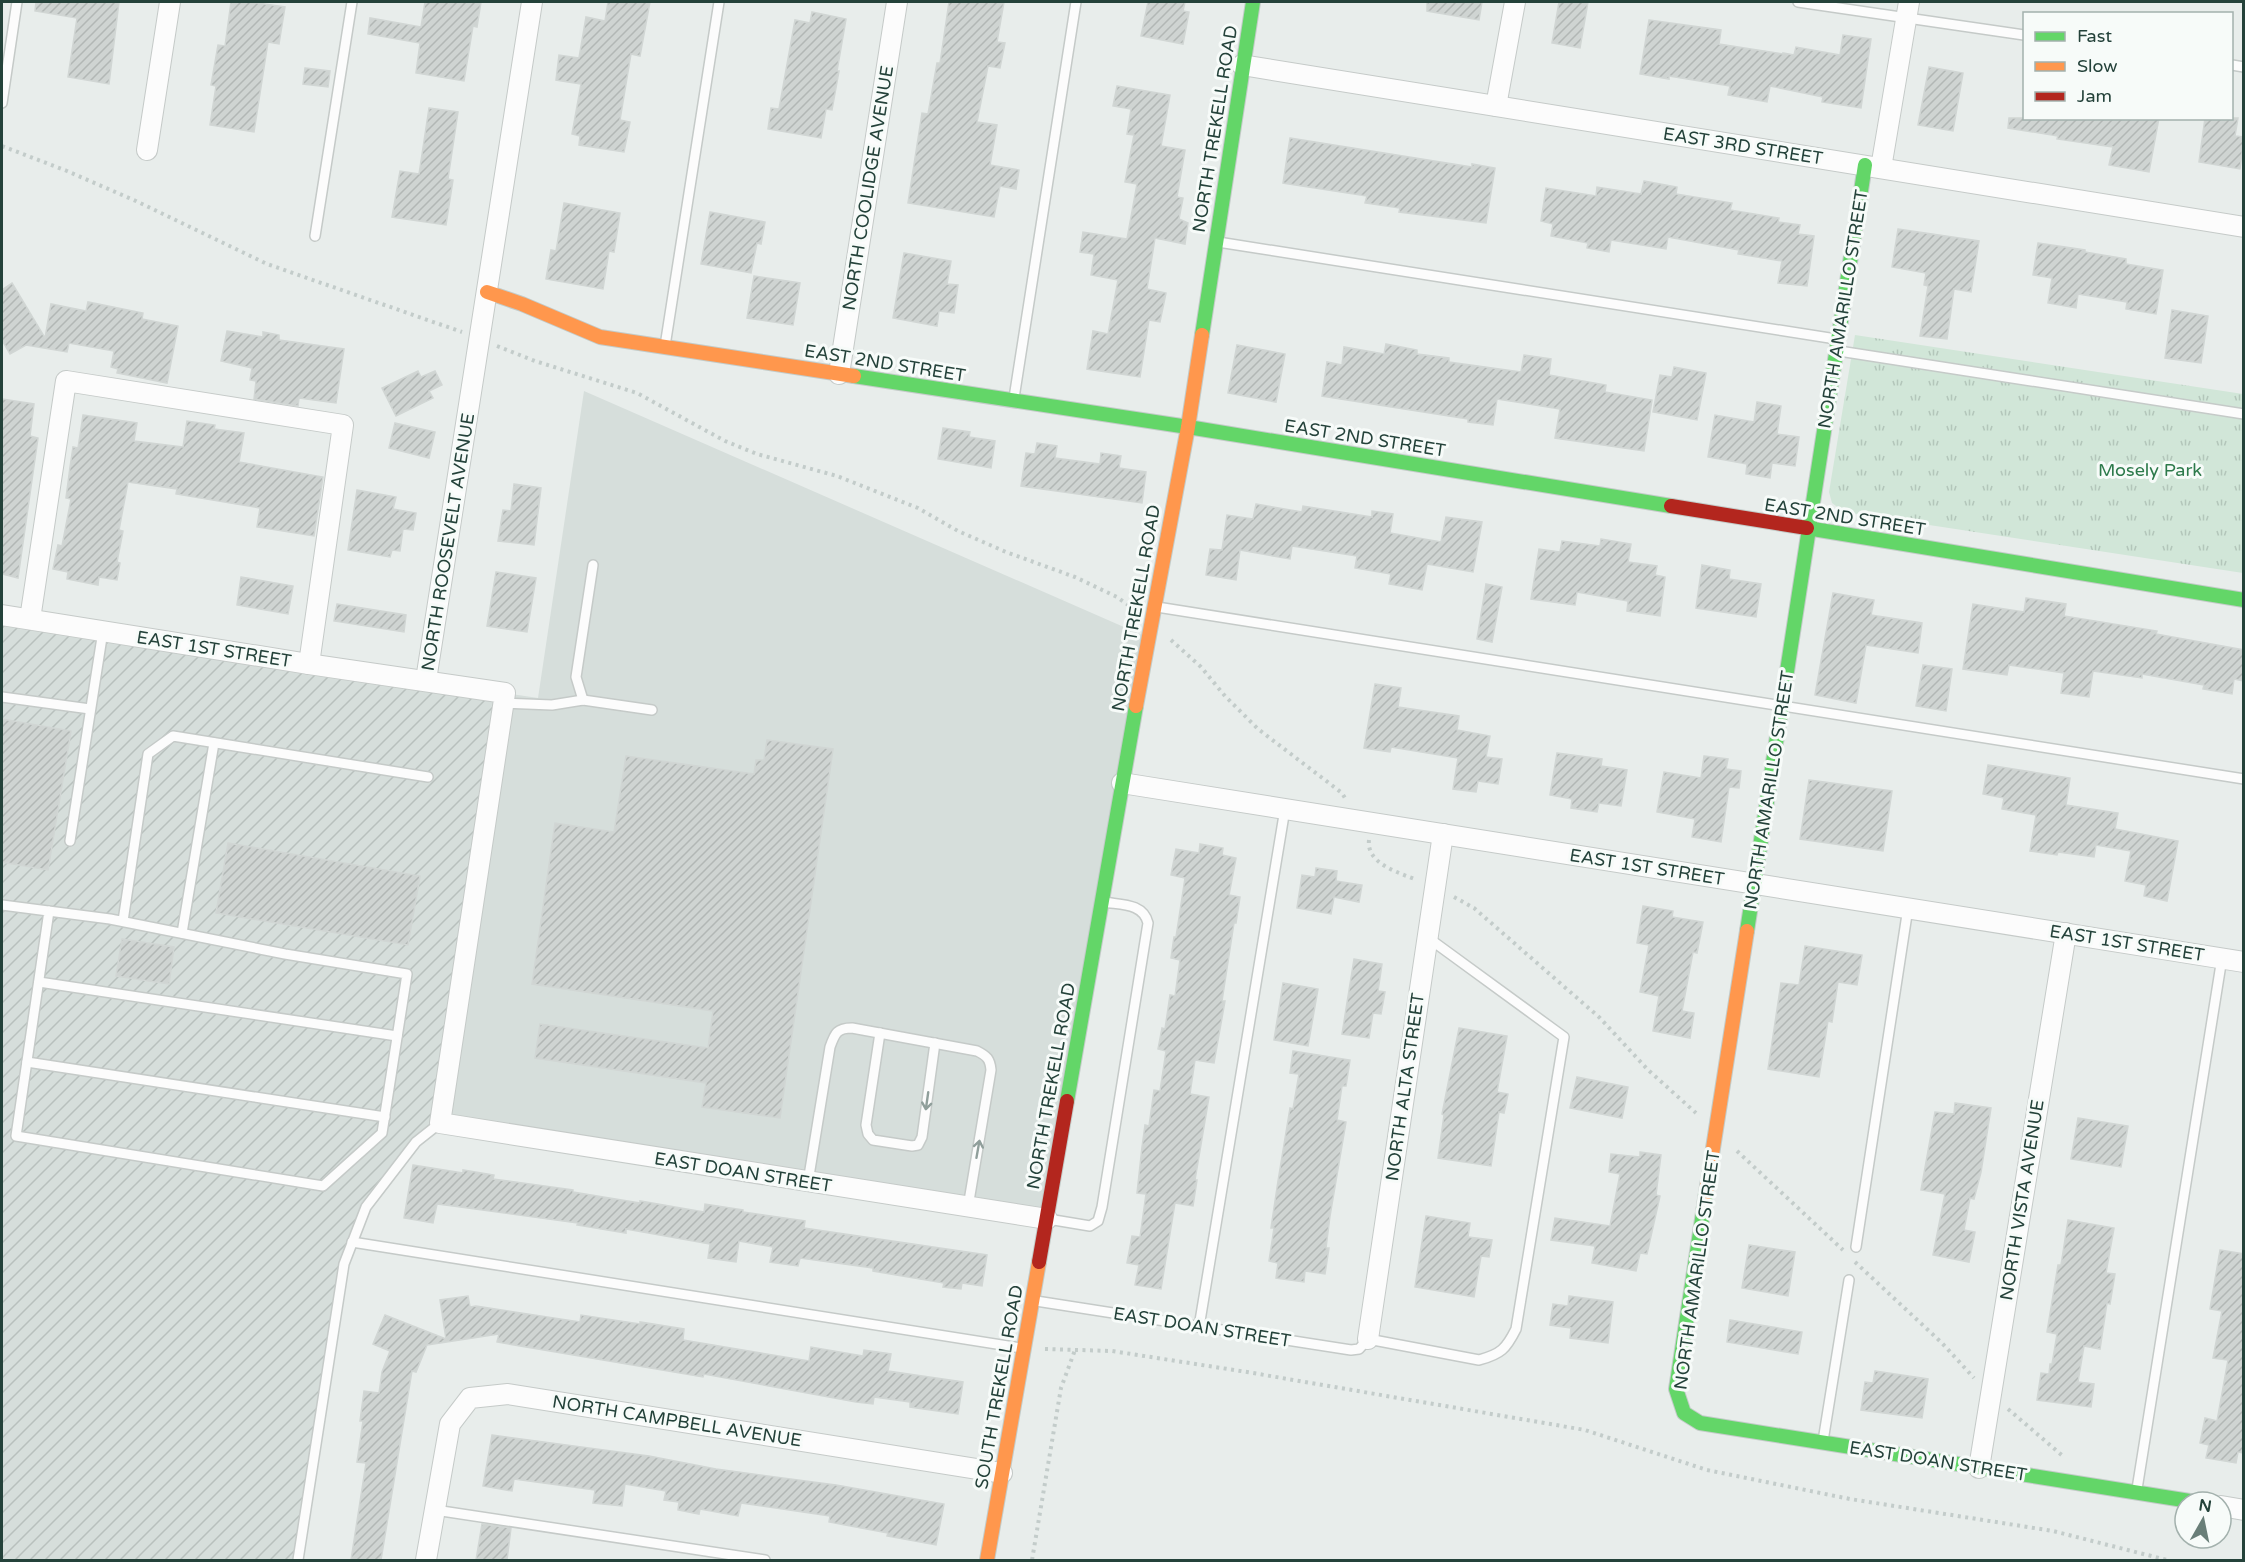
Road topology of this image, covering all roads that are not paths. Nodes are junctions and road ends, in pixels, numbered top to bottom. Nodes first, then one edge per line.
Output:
1 (17, 2) edge
2 (170, 2) edge
3 (352, 2) edge
4 (532, 2) edge
5 (719, 2) edge
6 (897, 2) edge
7 (1076, 2) edge
8 (1253, 2) edge
9 (1515, 2) edge
10 (1798, 2) edge
11 (1908, 9) edge
12 (2023, 35) edge
13 (1242, 65) junction
14 (2, 103) edge
15 (1496, 106) junction
16 (147, 150) dead end
17 (1873, 167) junction
18 (2244, 226) edge
19 (315, 236) dead end
20 (1216, 242) junction
21 (487, 292) junction
22 (1838, 345) junction
23 (665, 348) junction
24 (839, 374) junction
25 (1014, 400) junction
26 (2244, 414) edge
27 (1188, 427) junction
28 (1809, 530) junction
29 (593, 565) dead end
30 (2244, 600) edge
31 (1155, 606) junction
32 (2, 615) edge
33 (30, 619) junction
34 (103, 631) junction
35 (309, 664) junction
36 (426, 680) junction
37 (2, 697) edge
38 (583, 700) junction
39 (503, 703) junction
40 (1782, 704) junction
41 (90, 709) junction
42 (652, 710) dead end
43 (214, 743) junction
44 (428, 777) dead end
45 (2244, 779) edge
46 (1122, 783) junction
47 (1285, 809) junction
48 (1443, 834) junction
49 (70, 841) dead end
50 (1755, 884) junction
51 (1102, 901) junction
52 (2, 905) edge
53 (1908, 908) junction
54 (49, 911) junction
55 (123, 921) junction
56 (182, 933) junction
57 (2066, 933) junction
58 (1427, 937) junction
59 (2222, 958) junction
60 (2244, 962) edge
61 (39, 982) junction
62 (880, 1033) junction
63 (397, 1036) junction
64 (935, 1043) junction
65 (27, 1062) junction
66 (385, 1117) junction
67 (440, 1123) junction
68 (808, 1182) junction
69 (968, 1207) junction
70 (1047, 1219) junction
71 (352, 1242) junction
72 (1856, 1247) dead end
73 (1849, 1280) dead end
74 (1032, 1300) junction
75 (1199, 1327) junction
76 (1368, 1340) junction
77 (1024, 1348) junction
78 (1684, 1413) joint
79 (1823, 1443) junction
80 (1979, 1468) junction
81 (1002, 1473) junction
82 (2136, 1492) junction
83 (2173, 1498) edge
84 (434, 1510) junction
85 (298, 1560) edge
86 (426, 1560) edge
87 (765, 1560) edge
88 (987, 1560) edge

1 - 14 lane
2 - 16 street
3 - 19 lane
4 - 21 street, NORTH ROOSEVELT AVENUE
5 - 23 lane
6 - 24 street, NORTH COOLIDGE AVENUE
7 - 25 lane
8 - 13 street, NORTH TREKELL ROAD
9 - 15 street
10 - 11 lane
11 - 12 lane
11 - 17 street, NORTH AMARILLO STREET
13 - 15 street, EAST 3RD STREET
13 - 20 street, NORTH TREKELL ROAD
15 - 17 street, EAST 3RD STREET
17 - 18 street, EAST 3RD STREET
17 - 22 street, NORTH AMARILLO STREET
20 - 22 lane
20 - 27 street, NORTH TREKELL ROAD
21 - 23 street, EAST 2ND STREET
21 - 36 street, NORTH ROOSEVELT AVENUE
22 - 26 lane
22 - 28 street, NORTH AMARILLO STREET
23 - 24 street, EAST 2ND STREET
24 - 25 street, EAST 2ND STREET
25 - 27 street, EAST 2ND STREET
27 - 28 street, EAST 2ND STREET
27 - 31 street, NORTH TREKELL ROAD
28 - 30 street, EAST 2ND STREET
28 - 40 street, NORTH AMARILLO STREET
29 - 38 lane
31 - 40 lane
31 - 46 street, NORTH TREKELL ROAD
32 - 33 street, EAST 1ST STREET
33 - 34 street, EAST 1ST STREET
33 - 35 street
34 - 35 street, EAST 1ST STREET
34 - 41 lane
35 - 36 street, EAST 1ST STREET
36 - 39 street, NORTH ROOSEVELT AVENUE
37 - 41 lane
38 - 39 lane
38 - 42 lane
39 - 67 street
40 - 45 lane
40 - 50 street, NORTH AMARILLO STREET
41 - 49 lane
43 - 44 lane
43 - 55 lane
43 - 56 lane
46 - 47 street, EAST 1ST STREET
46 - 51 street, NORTH TREKELL ROAD
47 - 48 street, EAST 1ST STREET
47 - 75 lane
48 - 50 street, EAST 1ST STREET
48 - 58 street, NORTH ALTA STREET
50 - 53 street, EAST 1ST STREET
50 - 78 street, NORTH AMARILLO STREET
51 - 70 street, NORTH TREKELL ROAD
51 - 70 lane
52 - 54 lane
53 - 57 street, EAST 1ST STREET
53 - 72 lane
54 - 55 lane
54 - 61 lane
55 - 56 lane
56 - 63 lane
57 - 59 street, EAST 1ST STREET
57 - 80 street, NORTH VISTA AVENUE
58 - 76 street, NORTH ALTA STREET
58 - 76 lane
59 - 60 street, EAST 1ST STREET
59 - 82 lane
61 - 63 lane
61 - 65 lane
62 - 64 lane
64 -> 62 lane
62 - 68 lane
63 - 66 lane
69 -> 64 lane
65 - 66 lane
65 - 66 lane
67 - 68 street, EAST DOAN STREET
67 - 71 lane
68 - 69 street, EAST DOAN STREET
69 - 70 street, EAST DOAN STREET
70 - 74 street, SOUTH TREKELL ROAD
71 - 77 lane
71 - 85 lane
73 - 79 lane
74 - 75 lane, EAST DOAN STREET
74 - 77 street, SOUTH TREKELL ROAD
75 - 76 lane, EAST DOAN STREET
77 - 81 street, SOUTH TREKELL ROAD
78 - 79 street, EAST DOAN STREET
79 - 80 street, EAST DOAN STREET
80 - 82 street, EAST DOAN STREET
81 - 84 street, NORTH CAMPBELL AVENUE
81 - 88 street, SOUTH TREKELL ROAD
82 - 83 street, EAST DOAN STREET
84 - 86 street, NORTH CAMPBELL AVENUE
84 - 87 lane

